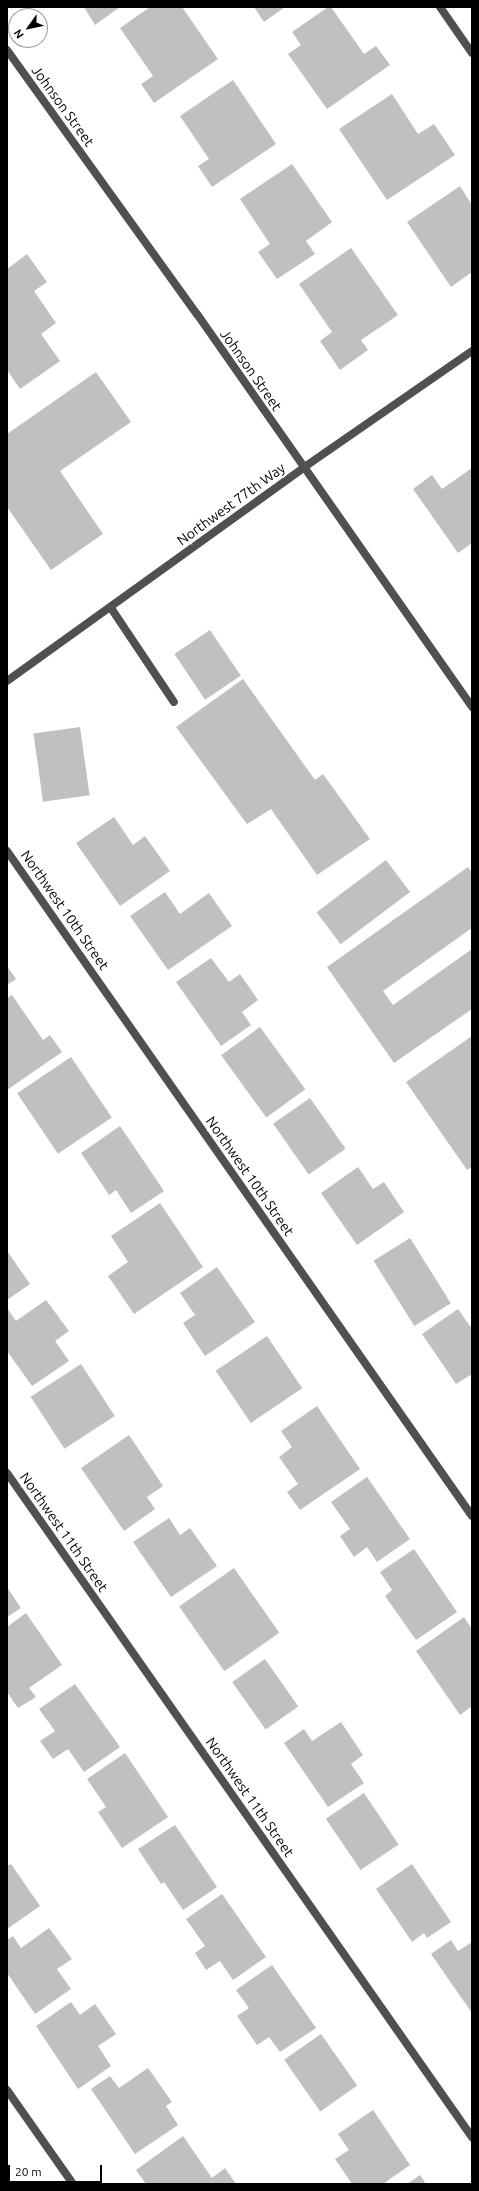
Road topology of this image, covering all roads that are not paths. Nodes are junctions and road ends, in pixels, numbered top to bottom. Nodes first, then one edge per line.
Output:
1 (440, 7) edge
2 (7, 50) edge
3 (472, 53) edge
4 (472, 351) edge
5 (303, 468) junction
6 (111, 608) junction
7 (7, 681) edge
8 (174, 702) dead end
9 (472, 707) edge
10 (7, 851) edge
11 (7, 1473) edge
12 (472, 1516) edge
13 (7, 2090) edge
14 (472, 2136) edge
15 (73, 2184) edge

1 - 3 street
2 - 5 street, Johnson Street
4 - 5 street, Northwest 77th Way
5 - 6 street, Northwest 77th Way
5 - 9 street, Johnson Street
6 - 7 street, Northwest 77th Way
6 - 8 street
10 - 12 street, Northwest 10th Street
11 - 14 street, Northwest 11th Street
13 - 15 street

